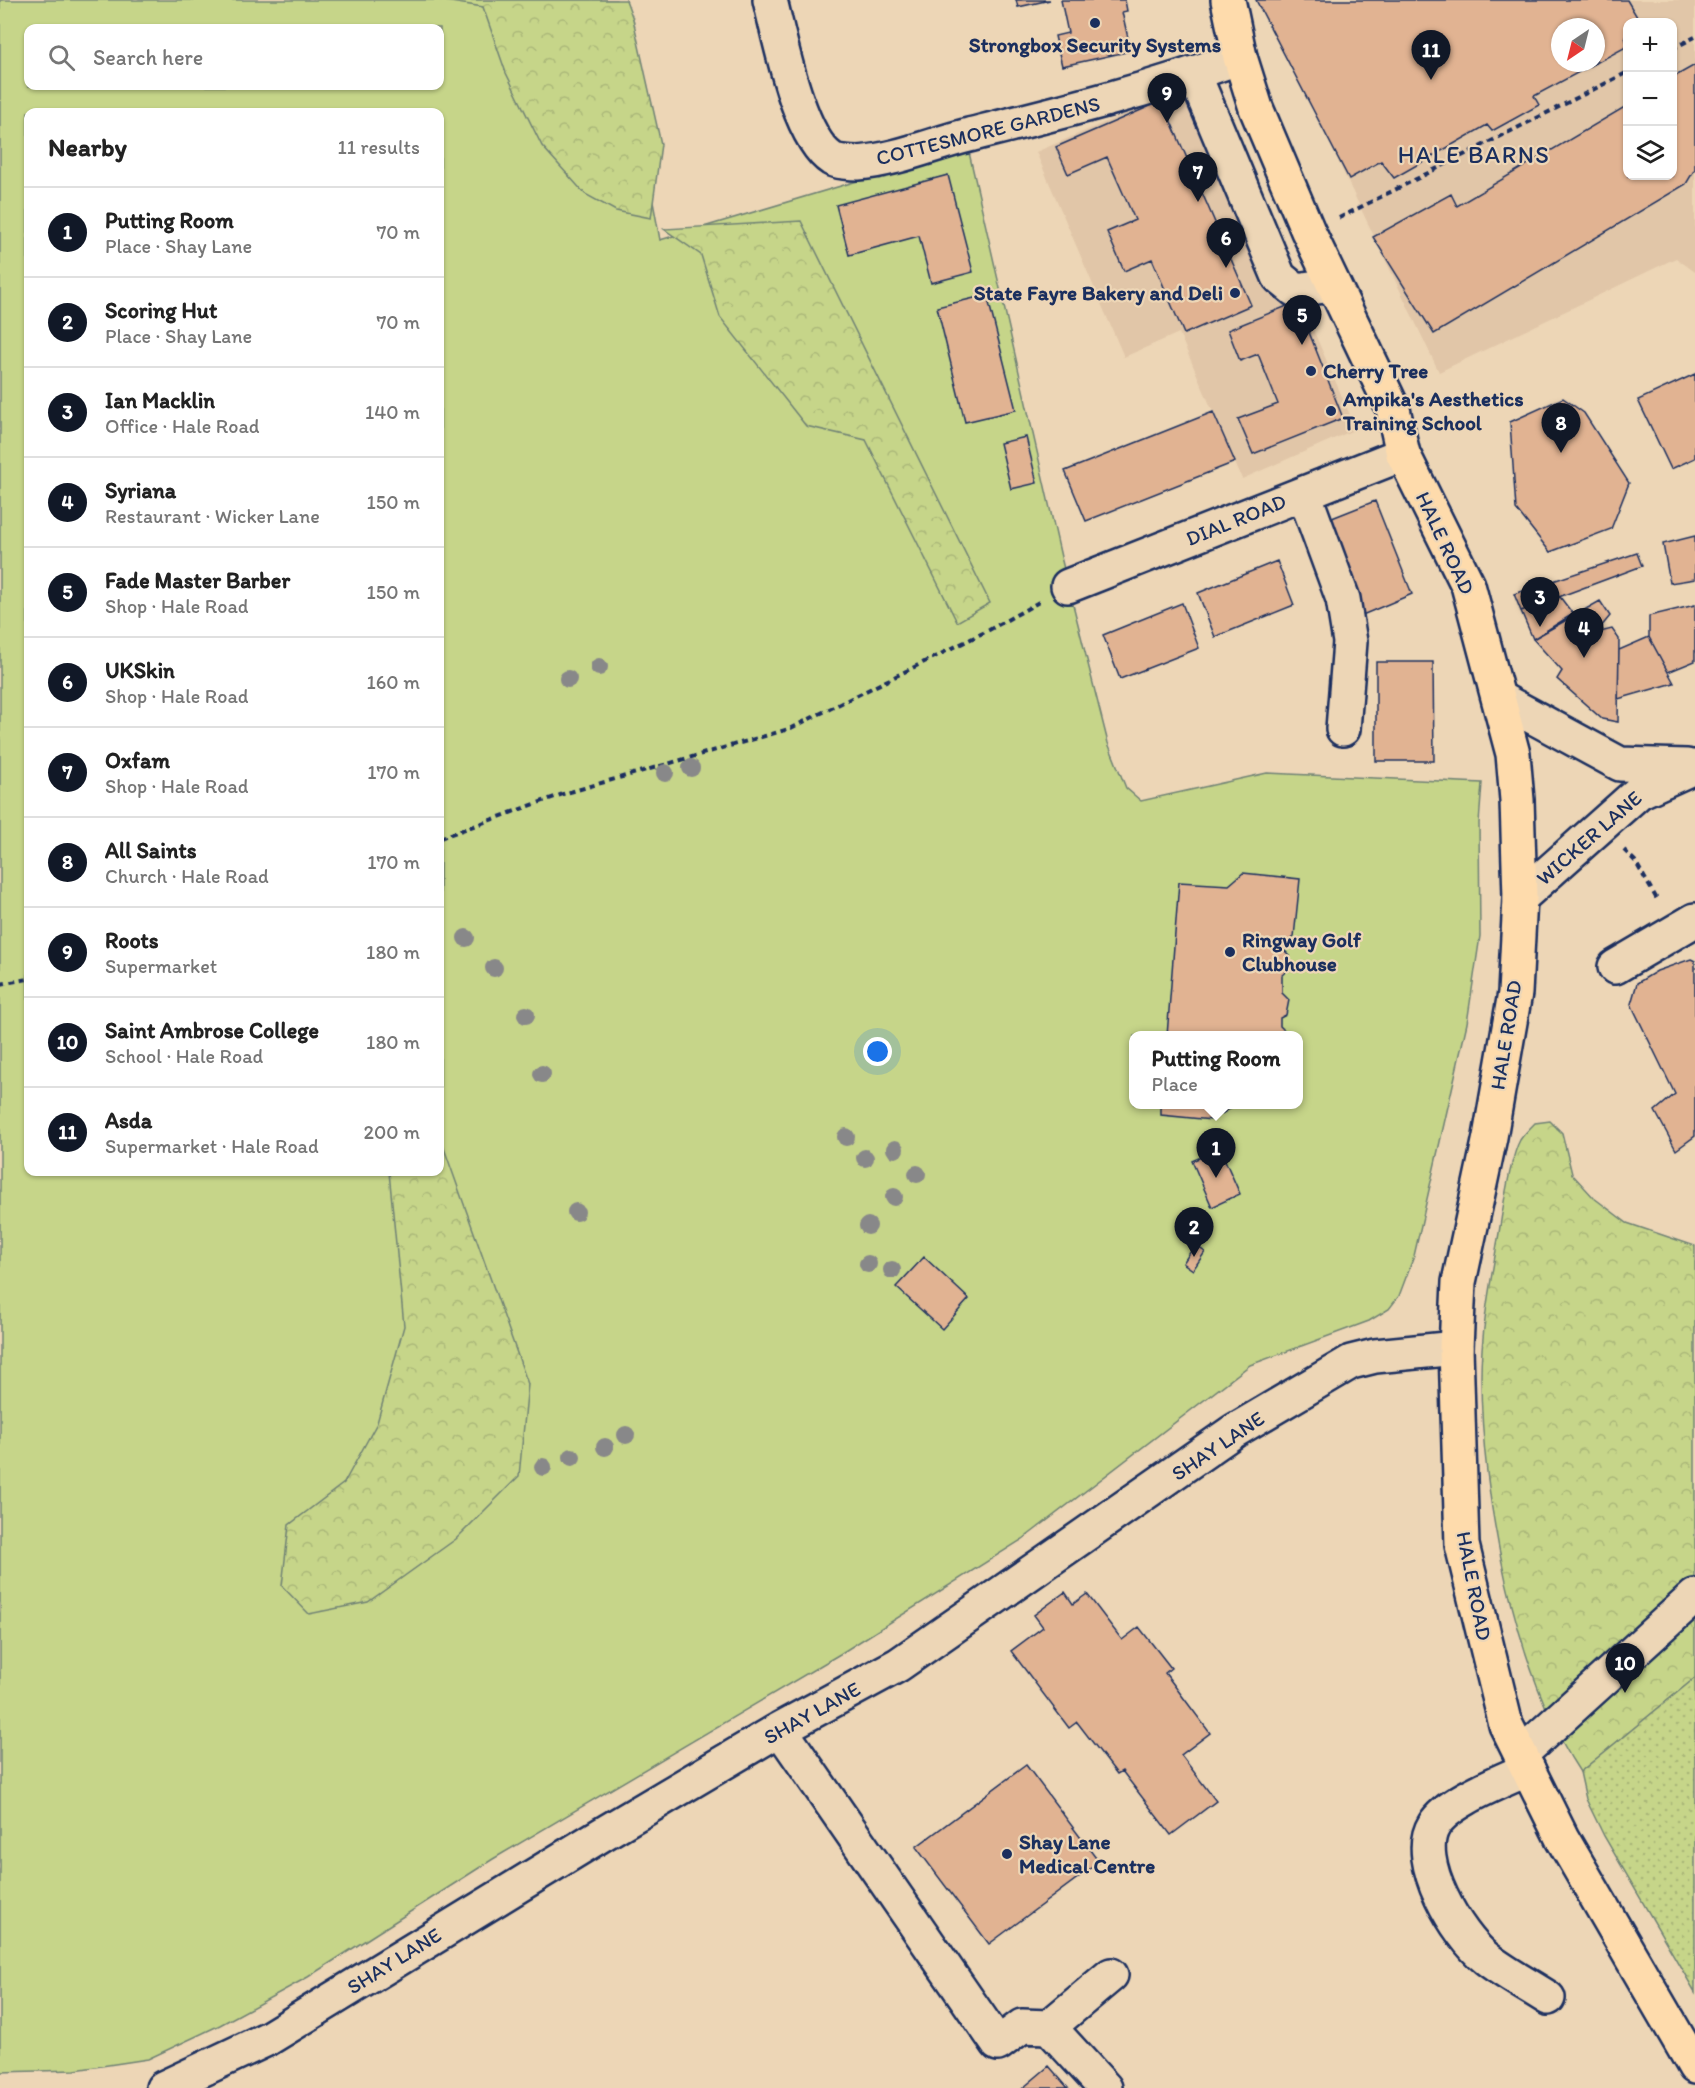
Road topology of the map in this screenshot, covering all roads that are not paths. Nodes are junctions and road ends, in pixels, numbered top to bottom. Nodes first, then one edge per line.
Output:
1 (770, 0) edge
2 (1228, 0) edge
3 (1240, 57) junction
4 (1194, 74) junction
5 (1333, 285) junction
6 (1403, 454) junction
7 (1304, 493) junction
8 (1068, 586) road end
9 (1500, 699) junction
10 (1343, 729) dead end
11 (1694, 766) edge
12 (1520, 898) junction
13 (1685, 925) edge
14 (1615, 967) dead end
15 (1456, 1348) junction
16 (1695, 1596) edge
17 (780, 1730) junction
18 (1524, 1762) junction
19 (1111, 1975) dead end
20 (1548, 1998) dead end
21 (1049, 2027) junction
22 (1695, 2067) edge
23 (163, 2088) edge
24 (1105, 2088) edge

1 - 4 street, COTTESMORE GARDENS
2 - 3 main road, HALE ROAD
3 - 4 street, COTTESMORE GARDENS
3 - 5 main road, HALE ROAD
4 - 5 street
5 - 6 main road, HALE ROAD
6 - 7 street, DIAL ROAD
6 - 9 main road, HALE ROAD
7 - 8 street, DIAL ROAD
7 - 10 street
9 - 11 street, WICKER LANE
9 - 12 main road, HALE ROAD
11 - 12 street, WICKER LANE
12 - 15 main road, HALE ROAD
13 - 14 street
15 - 17 street, SHAY LANE
15 - 18 main road, HALE ROAD
16 - 18 street
17 - 21 street
17 - 23 street, SHAY LANE
18 - 20 street
18 - 22 main road, HALE ROAD
19 - 21 street
21 - 24 street

